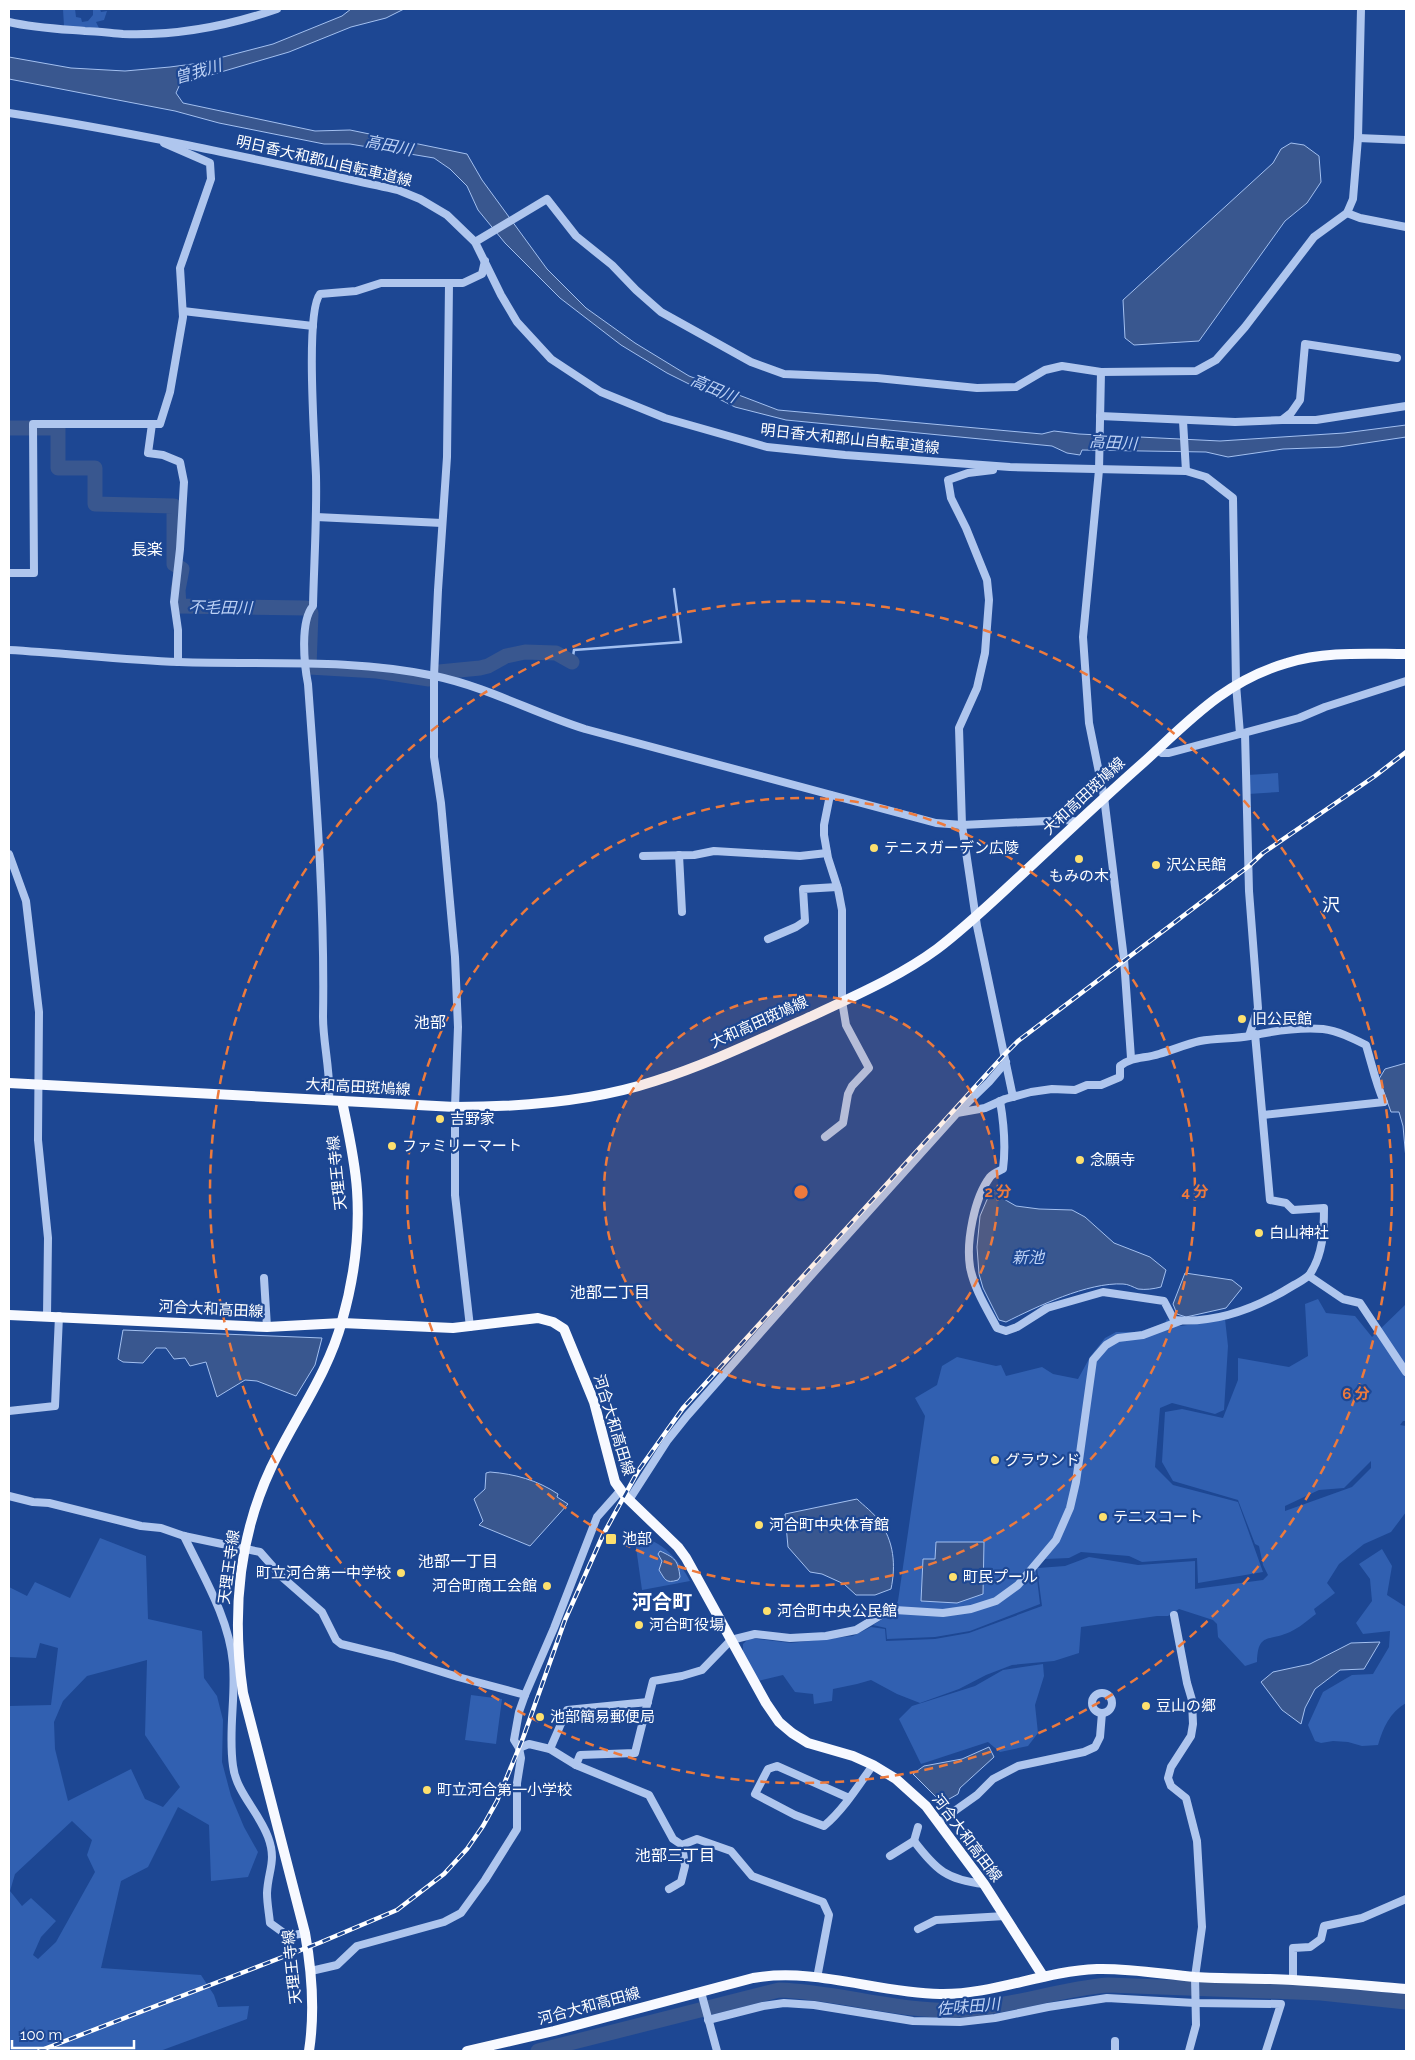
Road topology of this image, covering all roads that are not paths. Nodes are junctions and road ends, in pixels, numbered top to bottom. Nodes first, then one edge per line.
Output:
1 (277, 9) edge
2 (1361, 9) edge
3 (9, 22) edge
4 (9, 113) edge
5 (152, 137) junction
6 (1358, 138) junction
7 (1406, 140) edge
8 (1347, 213) junction
9 (1406, 227) edge
10 (477, 241) junction
11 (485, 260) junction
12 (449, 284) junction
13 (183, 311) junction
14 (313, 326) junction
15 (1397, 358) dead end
16 (1100, 372) junction
17 (1406, 406) edge
18 (1100, 419) junction
19 (1282, 420) junction
20 (152, 424) junction
21 (1184, 424) junction
22 (1010, 467) junction
23 (1099, 467) junction
24 (1186, 468) junction
25 (316, 517) junction
26 (442, 523) junction
27 (9, 573) edge
28 (9, 650) edge
29 (1406, 654) edge
30 (178, 662) junction
31 (307, 663) junction
32 (434, 676) junction
33 (1406, 681) edge
34 (1236, 684) junction
35 (1242, 733) junction
36 (1157, 750) junction
37 (830, 795) junction
38 (1104, 797) junction
39 (1077, 822) junction
40 (962, 826) junction
41 (827, 853) junction
42 (9, 854) edge
43 (679, 855) junction
44 (643, 856) dead end
45 (837, 887) junction
46 (682, 912) dead end
47 (975, 918) junction
48 (768, 939) dead end
49 (842, 1001) junction
50 (1252, 1035) junction
51 (1131, 1058) junction
52 (1006, 1062) junction
53 (9, 1083) edge
54 (38, 1085) junction
55 (1013, 1097) junction
56 (329, 1100) junction
57 (342, 1101) junction
58 (1000, 1101) junction
59 (455, 1107) junction
60 (957, 1113) junction
61 (1263, 1115) junction
62 (825, 1137) dead end
63 (1309, 1276) junction
64 (264, 1278) dead end
65 (9, 1315) edge
66 (47, 1316) junction
67 (58, 1316) junction
68 (1182, 1320) junction
69 (342, 1323) junction
70 (267, 1327) junction
71 (470, 1327) junction
72 (1406, 1372) edge
73 (9, 1411) edge
74 (620, 1491) junction
75 (9, 1496) edge
76 (630, 1500) junction
77 (184, 1536) junction
78 (1174, 1615) dead end
79 (731, 1640) junction
80 (525, 1695) junction
81 (648, 1702) junction
82 (1102, 1713) dead end
83 (519, 1748) junction
84 (550, 1749) junction
85 (576, 1764) junction
86 (873, 1765) junction
87 (849, 1798) junction
88 (939, 1822) junction
89 (918, 1827) dead end
90 (914, 1841) junction
91 (682, 1845) junction
92 (890, 1856) dead end
93 (984, 1884) junction
94 (669, 1888) dead end
95 (1406, 1899) edge
96 (1005, 1916) junction
97 (918, 1929) dead end
98 (305, 1933) junction
99 (310, 1971) junction
100 (1043, 1976) junction
101 (1194, 1976) junction
102 (817, 1978) junction
103 (1293, 1980) junction
104 (1406, 1989) edge
105 (701, 1992) junction
106 (1195, 2003) junction
107 (708, 2020) junction
108 (1115, 2041) dead end
109 (309, 2051) edge
110 (467, 2051) edge
111 (717, 2051) edge
112 (1115, 2051) edge
113 (1189, 2051) edge
114 (1266, 2051) edge

1 - 3 street
2 - 6 street
4 - 5 street, 明日香大和郡山自転車道線
5 - 10 street, 明日香大和郡山自転車道線
5 - 13 street
6 - 7 street
6 - 8 street
8 - 9 street
8 - 16 street
10 - 11 street, 明日香大和郡山自転車道線
10 - 16 street
11 - 12 street
11 - 22 street, 明日香大和郡山自転車道線
12 - 14 street
12 - 26 street
13 - 14 street
13 - 20 street
14 - 25 street
15 - 19 street
16 - 18 street
17 - 19 street
18 - 21 street
18 - 23 street
19 - 21 street
20 - 27 street
20 - 30 street
21 - 24 street
22 - 23 street, 明日香大和郡山自転車道線
22 - 40 street
23 - 24 street, 明日香大和郡山自転車道線
23 - 38 street
24 - 34 street, 明日香大和郡山自転車道線
25 - 26 street
25 - 31 street
26 - 32 street
28 - 30 street
29 - 34 main road, 大和高田斑鳩線
30 - 31 street
31 - 32 street
31 - 56 street
32 - 37 street
32 - 59 street
33 - 35 street
34 - 35 street
34 - 36 main road, 大和高田斑鳩線
35 - 36 street
35 - 50 street
36 - 38 main road, 大和高田斑鳩線
37 - 40 street
37 - 41 street
38 - 39 main road, 大和高田斑鳩線
38 - 51 street
39 - 40 street
39 - 47 main road, 大和高田斑鳩線
40 - 47 street
41 - 43 street
41 - 45 street
42 - 54 street
43 - 44 street
43 - 46 street
45 - 48 street
45 - 49 street
47 - 49 main road, 大和高田斑鳩線
47 - 52 street
49 - 59 main road, 大和高田斑鳩線
49 - 62 street
50 - 51 street
50 - 61 street
50 - 61 street
51 - 55 street
52 - 55 street
52 - 60 street
53 - 54 main road, 大和高田斑鳩線
54 - 56 main road, 大和高田斑鳩線
54 - 66 street
55 - 58 street
56 - 57 main road, 大和高田斑鳩線
57 - 59 main road, 大和高田斑鳩線
57 - 69 main road, 天理王寺線
58 - 60 street
58 - 68 street
59 - 71 street
60 - 76 street
61 - 63 street
63 - 68 street
63 - 72 street
64 - 70 street
65 - 66 main road, 河合大和高田線
66 - 67 main road, 河合大和高田線
67 - 70 main road, 河合大和高田線
67 - 73 street
68 - 79 street
69 - 70 main road, 河合大和高田線
69 - 71 main road, 河合大和高田線
69 - 98 main road, 天理王寺線
71 - 74 main road, 河合大和高田線
74 - 76 main road, 河合大和高田線
74 - 80 street
75 - 77 street
76 - 79 main road, 河合大和高田線
77 - 80 street
77 - 98 street
78 - 101 street
79 - 81 street
79 - 86 main road, 河合大和高田線
80 - 83 street
81 - 84 street
81 - 85 street
82 - 88 street
83 - 84 street
83 - 99 street
84 - 85 street
85 - 91 street
86 - 87 street
86 - 88 main road, 河合大和高田線
87 - 87 street
88 - 93 main road, 河合大和高田線
89 - 90 street
90 - 92 street
90 - 93 street
91 - 94 street
91 - 102 street
93 - 96 main road, 河合大和高田線
95 - 103 street
96 - 97 street
96 - 100 main road, 河合大和高田線
98 - 99 main road, 天理王寺線
99 - 109 main road, 天理王寺線
100 - 101 main road, 河合大和高田線
100 - 102 main road, 河合大和高田線
101 - 103 main road, 河合大和高田線
101 - 106 street
102 - 105 main road, 河合大和高田線
103 - 104 main road, 河合大和高田線
105 - 107 street
105 - 110 main road, 河合大和高田線
106 - 107 street
106 - 113 street
106 - 114 street
107 - 111 street
108 - 112 street

